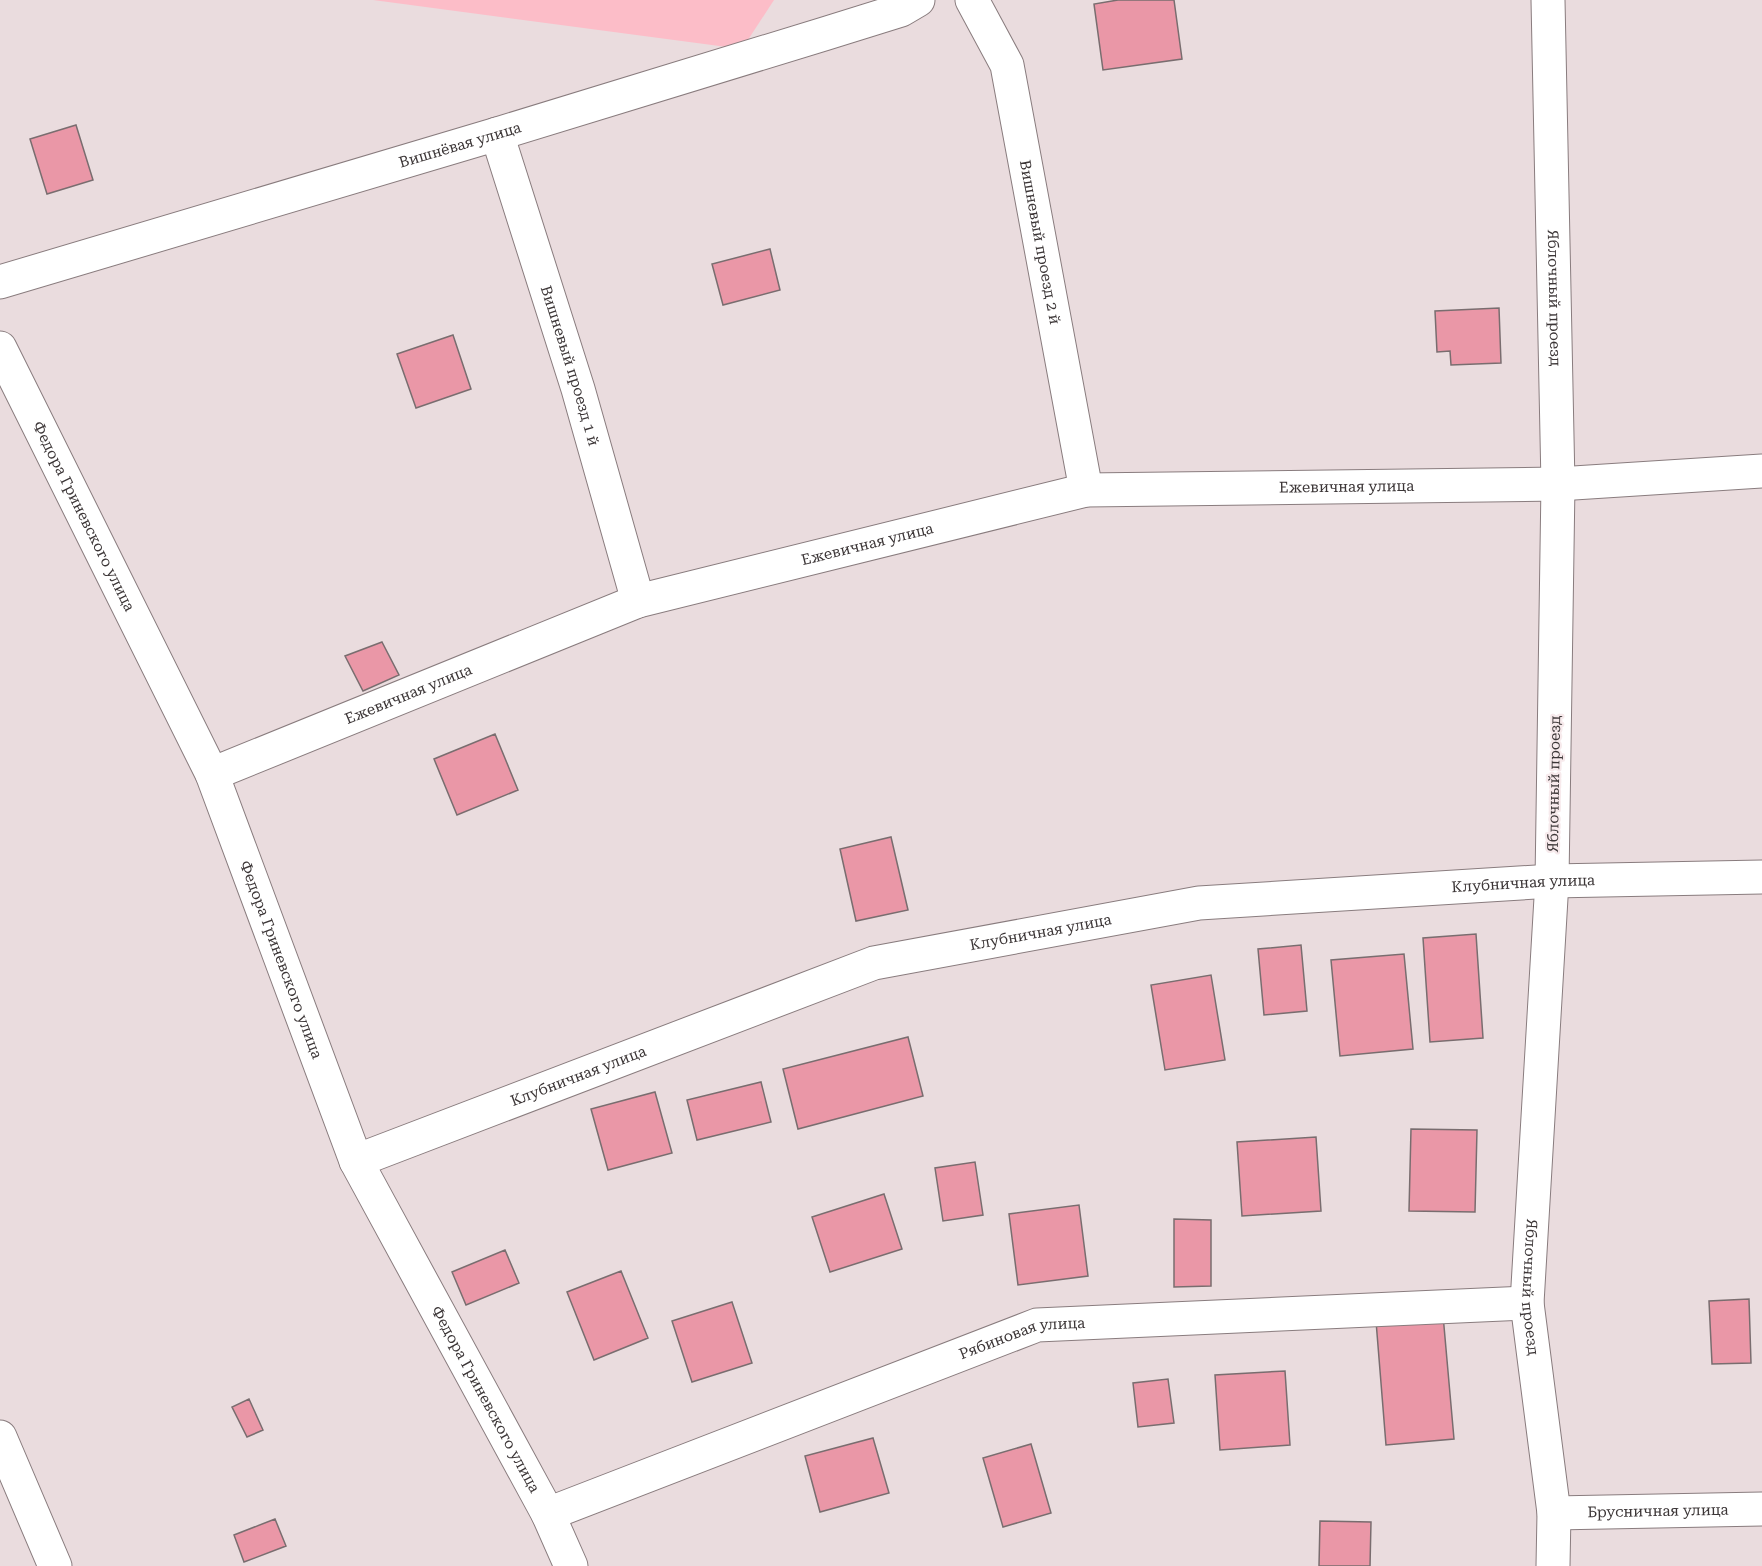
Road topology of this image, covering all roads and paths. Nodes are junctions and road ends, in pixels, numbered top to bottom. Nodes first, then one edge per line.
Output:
1 (918, 0) edge
2 (972, 0) edge
3 (1548, 0) edge
4 (497, 134) junction
5 (0, 282) edge
6 (0, 348) edge
7 (1762, 471) edge
8 (1558, 484) junction
9 (1086, 490) junction
10 (638, 601) junction
11 (212, 774) junction
12 (1762, 877) edge
13 (1552, 881) junction
14 (356, 1161) junction
15 (1527, 1303) junction
16 (0, 1437) edge
17 (1762, 1509) edge
18 (1554, 1513) junction
19 (548, 1514) junction
20 (55, 1566) edge
21 (571, 1566) edge
22 (1553, 1566) edge

1 - 4 street, Вишнёвая улица
2 - 9 street, Вишневый проезд 2 й
3 - 8 street, Яблочный проезд
4 - 5 street, Вишнёвая улица
4 - 10 street, Вишневый проезд 1 й
6 - 11 street, Федора Гриневского улица
7 - 8 street, Ежевичная улица
8 - 9 street, Ежевичная улица
8 - 13 street, Яблочный проезд
9 - 10 street, Ежевичная улица
10 - 11 street, Ежевичная улица
11 - 14 street, Федора Гриневского улица
12 - 13 street, Клубничная улица
13 - 14 street, Клубничная улица
13 - 15 street, Яблочный проезд
14 - 19 street, Федора Гриневского улица
15 - 18 street, Яблочный проезд
15 - 19 street, Рябиновая улица
16 - 20 street
17 - 18 street, Брусничная улица
18 - 22 street, Яблочный проезд
19 - 21 street, Федора Гриневского улица

